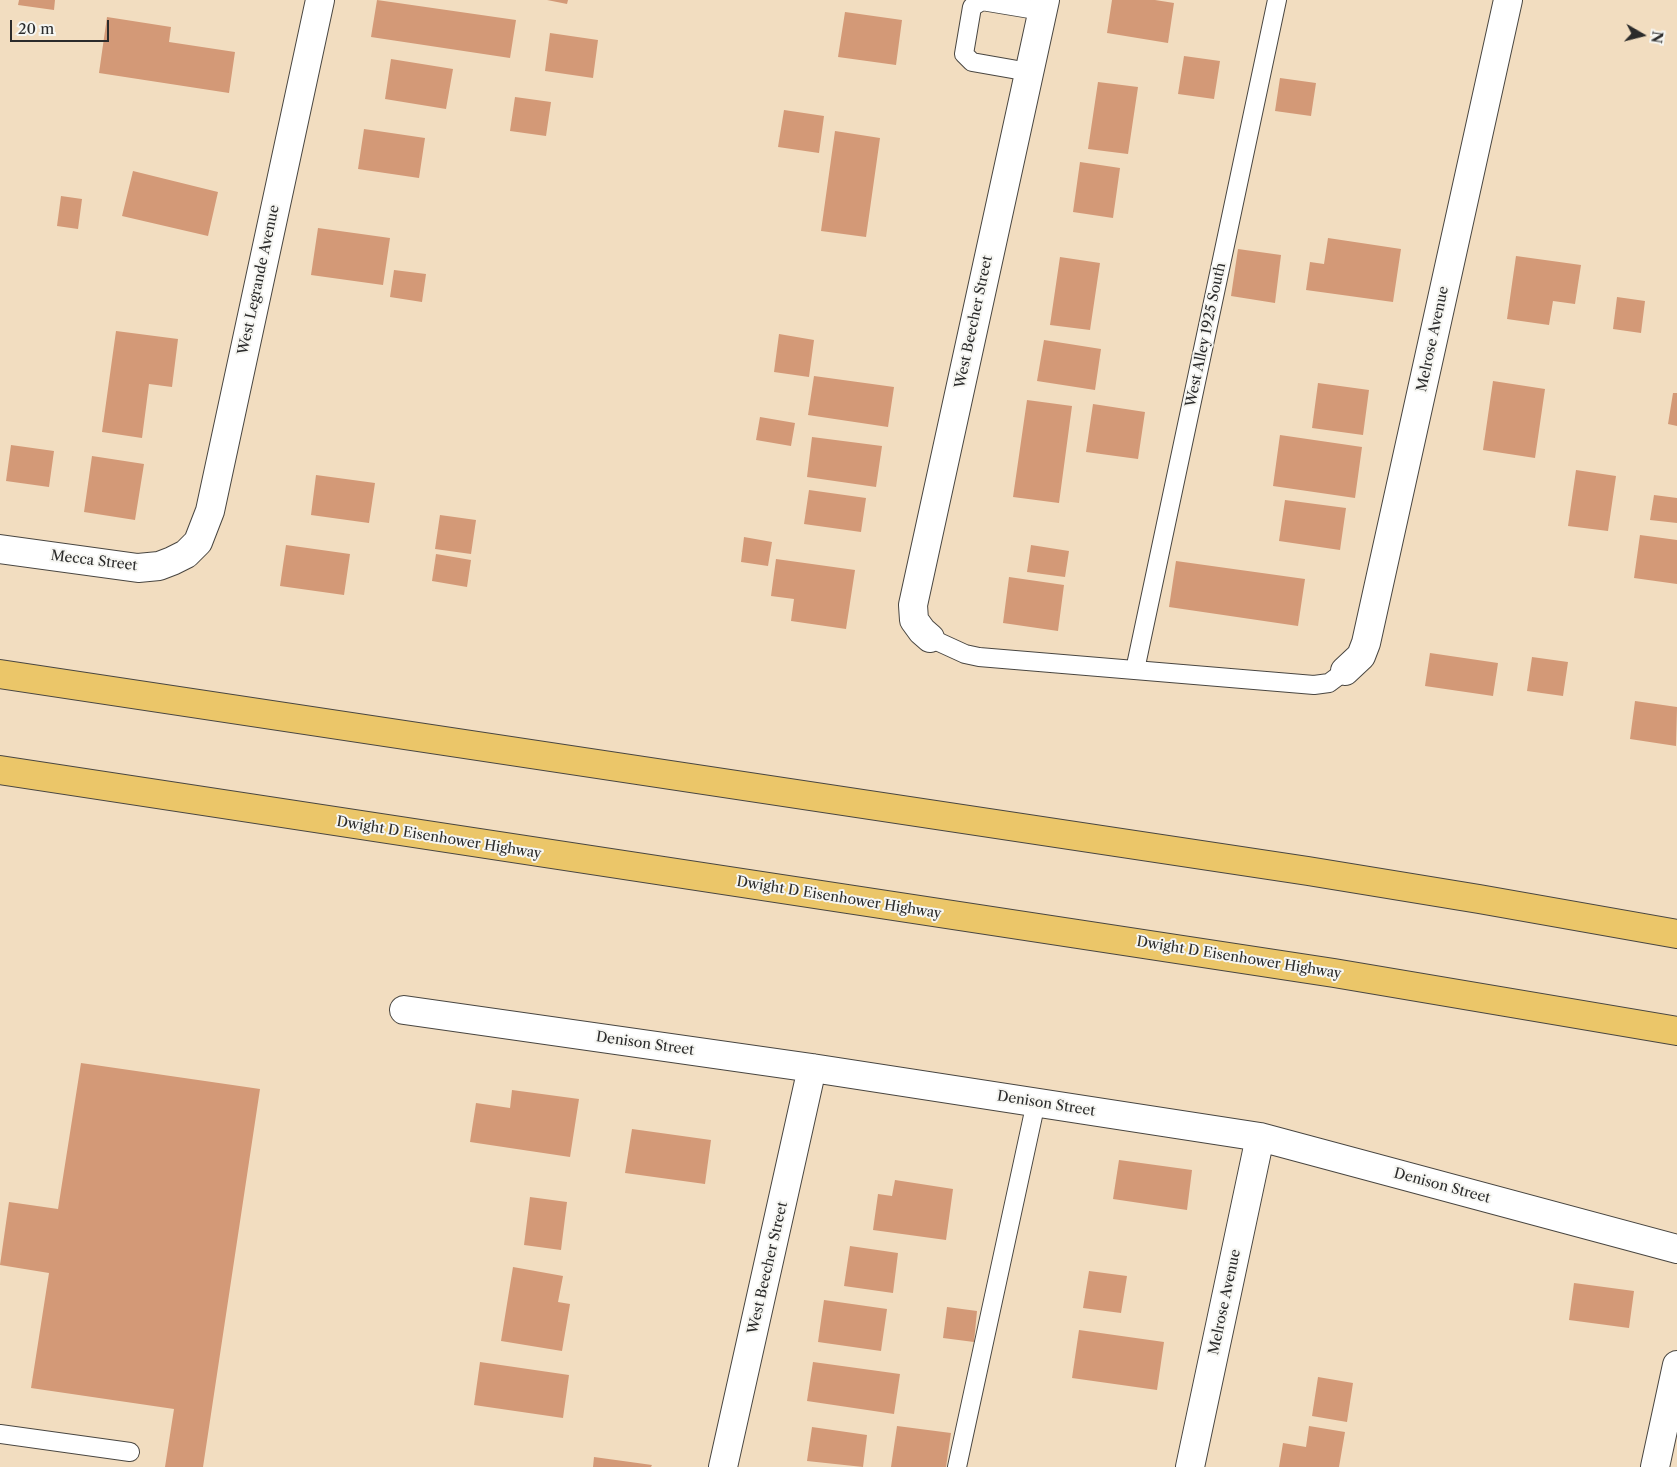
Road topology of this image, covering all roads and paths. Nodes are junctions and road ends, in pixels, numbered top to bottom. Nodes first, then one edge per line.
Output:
1 (320, 0) edge
2 (1277, 0) edge
3 (1508, 0) edge
4 (1043, 6) edge
5 (1028, 72) junction
6 (0, 550) edge
7 (186, 554) joint
8 (930, 638) joint
9 (1135, 670) junction
10 (1344, 672) joint
11 (0, 674) edge
12 (0, 770) edge
13 (1677, 934) edge
14 (404, 1010) dead end
15 (1677, 1031) edge
16 (812, 1068) junction
17 (1036, 1102) junction
18 (1260, 1137) junction
19 (1677, 1249) edge
20 (1677, 1365) edge
21 (0, 1434) edge
22 (130, 1452) dead end
23 (723, 1467) edge
24 (957, 1467) edge
25 (1190, 1467) edge
26 (1655, 1467) edge

1 - 7 street, West Legrande Avenue
2 - 9 lane, West Alley 1925 South
3 - 10 street, Melrose Avenue
4 - 5 street, West Beecher Street
4 - 5 lane
5 - 8 street, West Beecher Street
6 - 7 street, Mecca Street
8 - 9 lane
9 - 10 lane
11 - 13 highway
12 - 15 highway, Dwight D Eisenhower Highway
14 - 16 street, Denison Street
16 - 17 street, Denison Street
16 - 23 street, West Beecher Street
17 - 18 street, Denison Street
17 - 24 lane
18 - 19 street, Denison Street
18 - 25 street, Melrose Avenue
20 - 26 street
21 - 22 lane

